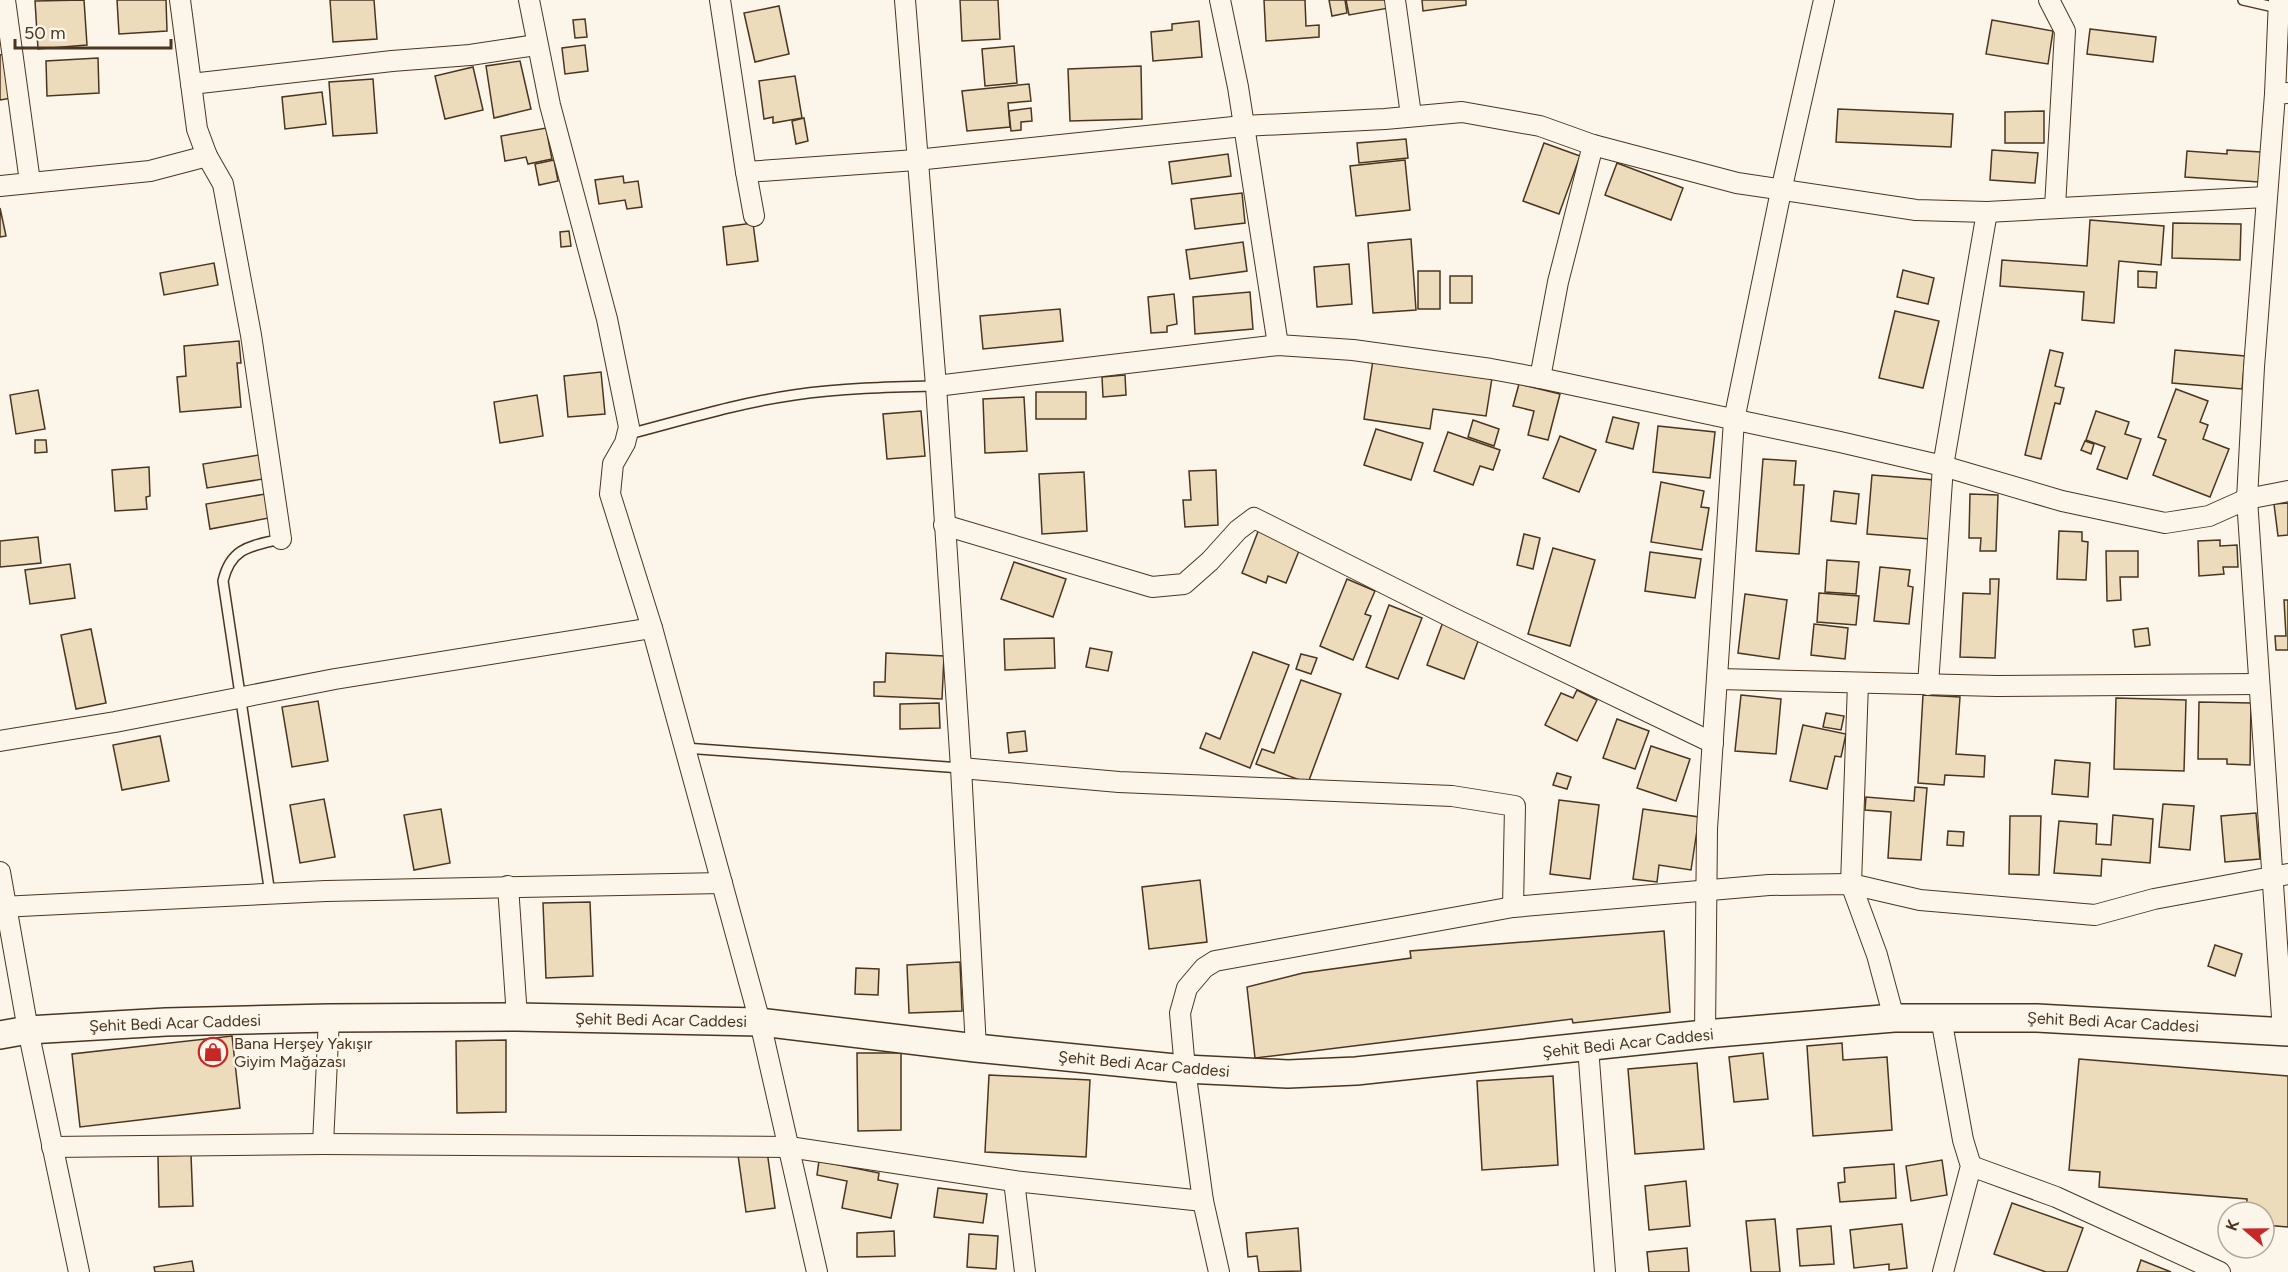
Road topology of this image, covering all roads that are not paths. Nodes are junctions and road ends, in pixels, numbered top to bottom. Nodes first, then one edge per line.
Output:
1 (5, 0) edge
2 (180, 0) edge
3 (529, 0) edge
4 (720, 0) edge
5 (905, 0) edge
6 (1220, 0) edge
7 (1395, 0) edge
8 (1824, 0) edge
9 (2049, 0) edge
10 (2243, 0) edge
11 (2278, 4) edge
12 (536, 45) junction
13 (191, 84) junction
14 (2281, 93) edge
15 (1411, 115) junction
16 (1243, 126) junction
17 (1593, 145) junction
18 (207, 156) junction
19 (916, 160) junction
20 (746, 172) junction
21 (30, 182) junction
22 (0, 186) edge
23 (1781, 191) junction
24 (2266, 197) junction
25 (2055, 207) junction
26 (1987, 212) junction
27 (754, 216) dead end
28 (1278, 345) junction
29 (1540, 378) junction
30 (936, 386) junction
31 (1734, 420) junction
32 (629, 434) junction
33 (1943, 466) junction
34 (2288, 491) edge
35 (2247, 499) junction
36 (944, 525) junction
37 (281, 538) joint
38 (652, 628) junction
39 (1718, 679) junction
40 (1858, 683) junction
41 (2259, 684) junction
42 (1928, 685) junction
43 (240, 697) junction
44 (0, 741) edge
45 (1713, 743) junction
46 (685, 748) junction
47 (961, 768) junction
48 (0, 872) edge
49 (2280, 876) edge
50 (722, 882) junction
51 (1851, 884) junction
52 (508, 886) junction
53 (1706, 891) junction
54 (270, 894) junction
55 (4, 907) edge
56 (1513, 907) junction
57 (517, 1017) junction
58 (329, 1018) junction
59 (1894, 1018) junction
60 (1941, 1018) junction
61 (760, 1022) junction
62 (28, 1030) junction
63 (2285, 1032) edge
64 (1705, 1034) junction
65 (0, 1035) edge
66 (1588, 1047) junction
67 (976, 1048) junction
68 (1185, 1068) junction
69 (323, 1144) junction
70 (52, 1147) junction
71 (789, 1147) junction
72 (1971, 1166) junction
73 (1014, 1182) junction
74 (1203, 1201) junction
75 (79, 1272) edge
76 (817, 1272) edge
77 (1025, 1272) edge
78 (1219, 1272) edge
79 (1605, 1272) edge
80 (1943, 1272) edge
81 (2220, 1272) edge

1 - 21 street
2 - 13 street
3 - 12 street
4 - 20 street
5 - 19 street
6 - 16 street
7 - 15 street
8 - 23 street
9 - 25 street
10 - 11 lane
11 - 14 street
12 - 13 street
12 - 32 street
13 - 18 street
14 - 24 street
15 - 16 street
15 - 17 street
16 - 19 street
16 - 28 street
17 - 23 street
17 - 29 street
18 - 21 street
18 - 37 street
19 - 20 street
19 - 30 street
20 - 27 street
21 - 22 street
23 - 26 street
23 - 31 street
24 - 25 street
24 - 35 street
25 - 26 street
26 - 33 street
28 - 29 street
28 - 30 street
29 - 31 street
30 - 32 lane
30 - 36 street
31 - 33 street
31 - 39 street
32 - 38 street
33 - 35 street
33 - 42 street
34 - 35 street
35 - 41 street
36 - 45 street
36 - 47 street
37 - 43 lane
38 - 43 street
38 - 46 street
39 - 40 street
39 - 45 street
40 - 42 street
40 - 51 street
41 - 42 street
41 - 49 street
43 - 44 street
43 - 54 lane
45 - 53 street
46 - 47 lane
46 - 50 street
47 - 56 street
47 - 67 street
48 - 55 street
49 - 51 street
49 - 63 street
50 - 52 street
50 - 61 street
51 - 53 street
51 - 59 street
52 - 54 street
52 - 57 street
53 - 56 street
53 - 64 street
54 - 55 street
55 - 62 street
56 - 68 street
57 - 58 street, Şehit Bedi Acar Caddesi
57 - 61 street, Şehit Bedi Acar Caddesi
58 - 62 street, Şehit Bedi Acar Caddesi
58 - 69 street
59 - 60 street, Şehit Bedi Acar Caddesi
59 - 64 street, Şehit Bedi Acar Caddesi
60 - 63 street, Şehit Bedi Acar Caddesi
60 - 72 street
61 - 67 street, Şehit Bedi Acar Caddesi
61 - 71 street
62 - 65 street, Şehit Bedi Acar Caddesi
62 - 70 street
64 - 66 street, Şehit Bedi Acar Caddesi
66 - 68 street, Şehit Bedi Acar Caddesi
66 - 79 street
67 - 68 street, Şehit Bedi Acar Caddesi
68 - 74 street
69 - 70 street
69 - 71 street
70 - 75 street
71 - 73 street
71 - 76 street
72 - 80 street
72 - 81 street
73 - 74 street
73 - 77 street
74 - 78 street

